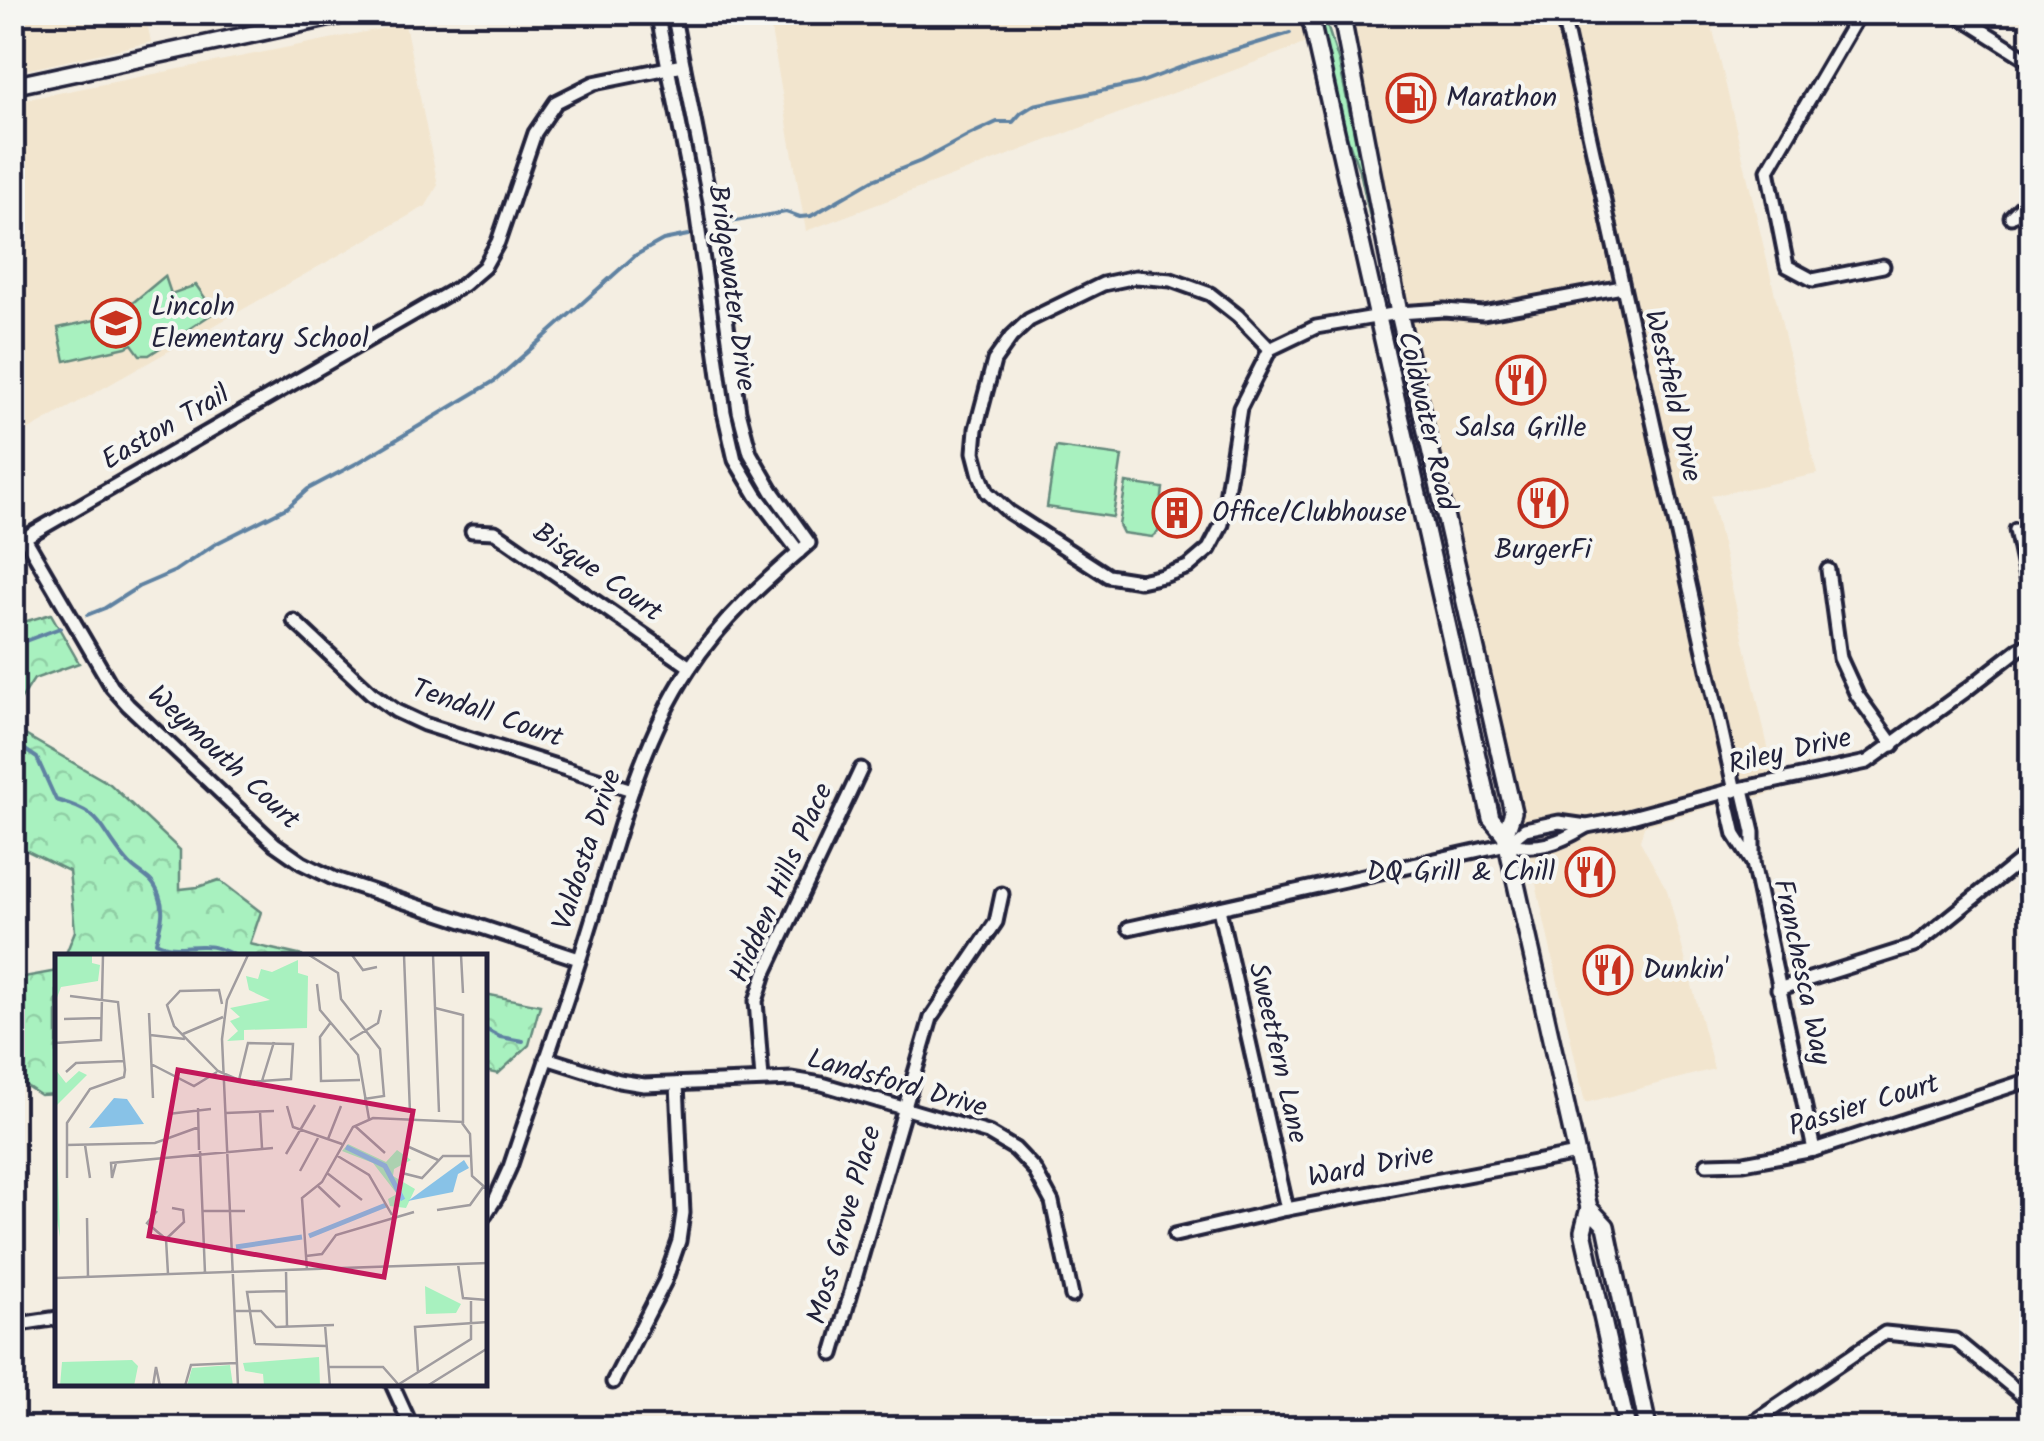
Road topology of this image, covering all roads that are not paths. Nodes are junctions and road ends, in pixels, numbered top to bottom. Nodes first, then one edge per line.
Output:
1 (355, 12) edge
2 (657, 12) edge
3 (673, 12) edge
4 (1309, 12) edge
5 (1341, 12) edge
6 (1562, 12) edge
7 (1867, 12) edge
8 (1953, 12) edge
9 (2032, 62) edge
10 (684, 65) junction
11 (668, 67) junction
12 (12, 86) edge
13 (2032, 196) edge
14 (2011, 217) dead end
15 (1883, 266) dead end
16 (1622, 288) junction
17 (1399, 313) junction
18 (1376, 317) junction
19 (1270, 350) junction
20 (2016, 530) dead end
21 (472, 531) dead end
22 (25, 538) junction
23 (12, 545) edge
24 (804, 548) junction
25 (1828, 570) dead end
26 (2032, 606) edge
27 (294, 621) dead end
28 (2032, 643) edge
29 (690, 667) junction
30 (1893, 745) junction
31 (861, 769) dead end
32 (632, 790) junction
33 (1734, 791) junction
34 (1586, 826) junction
35 (1506, 840) junction
36 (2032, 851) edge
37 (1752, 863) junction
38 (1002, 894) dead end
39 (1219, 909) junction
40 (1129, 928) dead end
41 (579, 959) junction
42 (1778, 990) junction
43 (546, 1058) junction
44 (2032, 1079) edge
45 (762, 1080) junction
46 (677, 1084) junction
47 (904, 1108) junction
48 (1814, 1150) junction
49 (1577, 1154) junction
50 (1707, 1164) dead end
51 (1589, 1208) junction
52 (1286, 1209) junction
53 (488, 1210) edge
54 (1175, 1235) dead end
55 (1072, 1296) dead end
56 (55, 1318) edge
57 (12, 1325) edge
58 (833, 1354) dead end
59 (613, 1382) dead end
60 (393, 1386) edge
61 (2032, 1403) edge
62 (412, 1428) edge
63 (1627, 1428) edge
64 (1648, 1428) edge
65 (1745, 1428) edge

1 - 12 main road
2 - 11 street, Bridgewater Drive
3 - 10 street, Bridgewater Drive
4 - 18 main road, Coldwater Road
5 - 17 main road, Coldwater Road
6 - 16 street, Westfield Drive
7 - 15 street
8 - 9 street
10 - 11 street, Easton Trail
10 - 24 street, Bridgewater Drive
11 - 22 street, Easton Trail
11 - 24 street, Bridgewater Drive
13 - 14 street
16 - 17 street
16 - 33 street, Westfield Drive
17 - 18 street
17 - 35 main road, Coldwater Road
18 - 19 street
18 - 35 main road, Coldwater Road
19 - 19 street
20 - 26 street
21 - 29 street, Bisque Court
22 - 23 street, Easton Trail
22 - 41 street, Weymouth Court
24 - 29 street, Valdosta Drive
25 - 30 street
27 - 32 street, Tendall Court
28 - 30 street, Riley Drive
29 - 32 street, Valdosta Drive
30 - 33 street, Riley Drive
31 - 45 street, Hidden Hills Place
32 - 41 street, Valdosta Drive
33 - 34 street, Riley Drive
33 - 37 street, Franchesca Way
33 - 37 street, Franchesca Way
34 - 35 street, Riley Drive
34 - 35 street, Riley Drive
35 - 39 street, Riley Drive
35 - 49 main road, Coldwater Road
36 - 42 street
37 - 42 street, Franchesca Way
38 - 47 street, Moss Grove Place
39 - 40 street, Riley Drive
39 - 52 street, Sweetfern Lane
41 - 43 street, Valdosta Drive
42 - 48 street, Franchesca Way
43 - 46 street, Landsford Drive
43 - 53 street, Valdosta Drive
44 - 48 street, Passier Court
45 - 46 street, Landsford Drive
45 - 47 street, Landsford Drive
46 - 59 street
47 - 55 street, Landsford Drive
47 - 58 street, Moss Grove Place
48 - 50 street, Passier Court
49 - 51 main road, Coldwater Road
49 - 52 street, Ward Drive
51 - 63 main road, Coldwater Road
51 - 64 main road, Coldwater Road
52 - 54 street, Ward Drive
56 - 57 street
60 - 62 street
61 - 65 street

